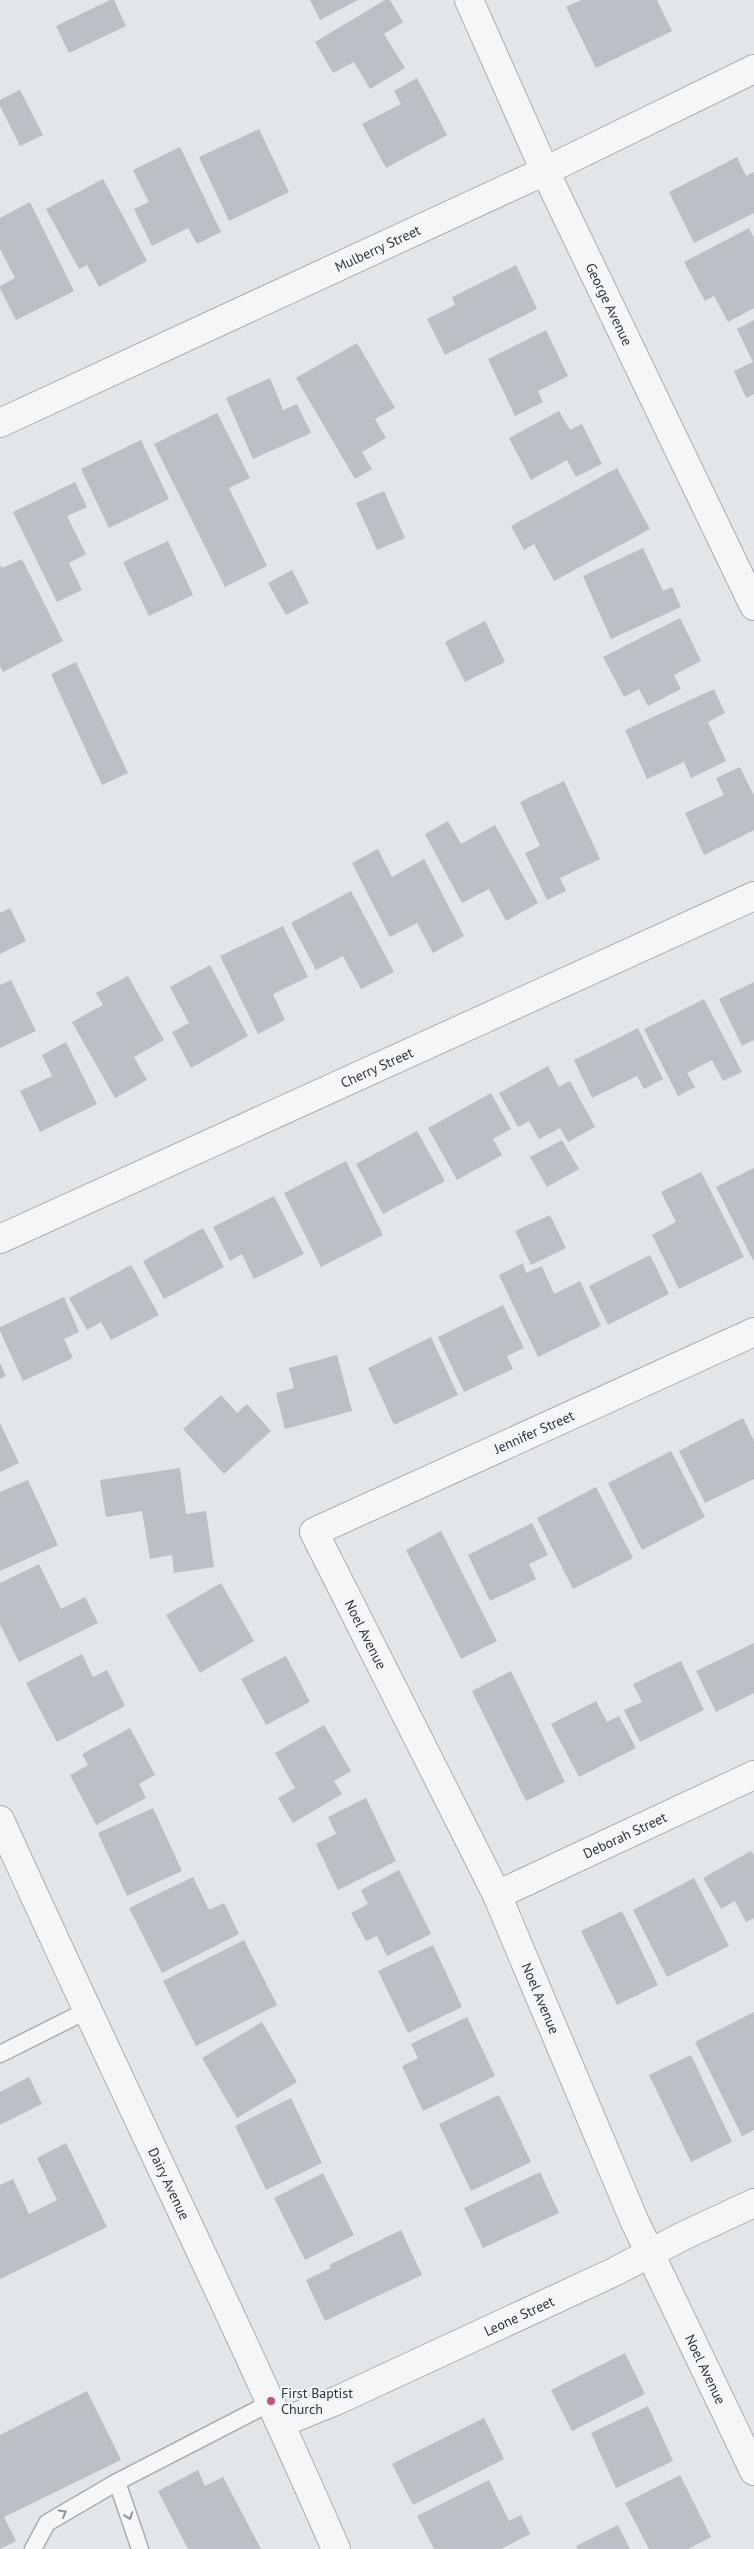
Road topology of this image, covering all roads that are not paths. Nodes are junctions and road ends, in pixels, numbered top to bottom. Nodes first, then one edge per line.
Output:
1 (469, 0) edge
2 (754, 69) edge
3 (546, 171) junction
4 (0, 423) edge
5 (754, 606) edge
6 (754, 896) edge
7 (0, 1239) edge
8 (754, 1332) edge
9 (314, 1532) joint
10 (754, 1775) edge
11 (0, 1820) edge
12 (497, 1895) junction
13 (86, 2011) junction
14 (0, 2054) edge
15 (754, 2203) edge
16 (651, 2253) junction
17 (276, 2413) junction
18 (754, 2471) edge
19 (117, 2482) junction
20 (33, 2549) edge
21 (140, 2549) edge
22 (336, 2549) edge

1 - 3 street, George Avenue
2 - 3 street, Mulberry Street
3 - 4 street, Mulberry Street
3 - 5 street, George Avenue
6 - 7 street, Cherry Street
8 - 9 street, Jennifer Street
9 - 12 street, Noel Avenue
10 - 12 street, Deborah Street
11 - 13 street, Dairy Avenue
12 - 16 street, Noel Avenue
13 - 14 lane
13 - 17 street, Dairy Avenue
15 - 16 street, Leone Street
16 - 17 street, Leone Street
16 - 18 street, Noel Avenue
17 - 19 lane
17 - 22 street, Dairy Avenue
20 -> 19 lane
19 -> 21 lane

